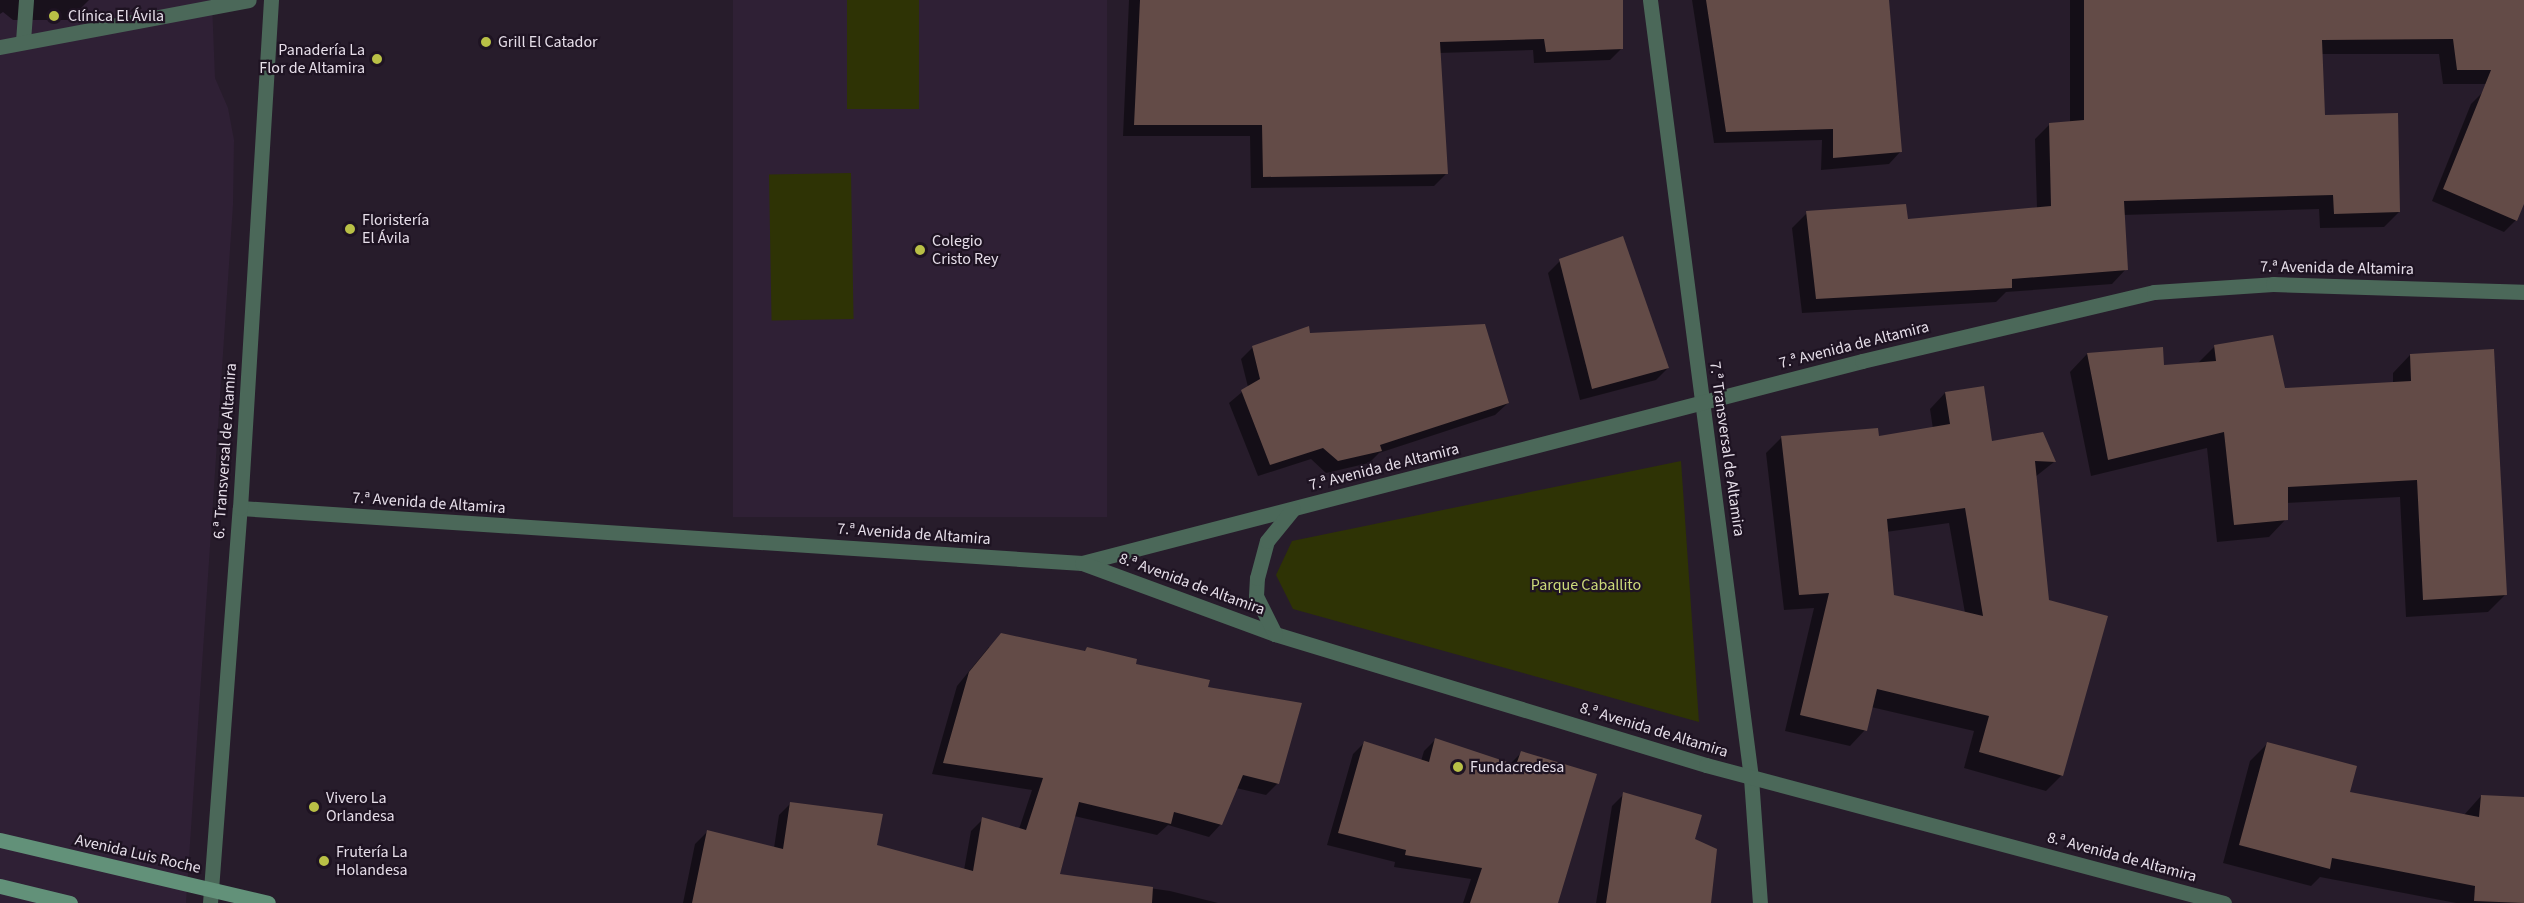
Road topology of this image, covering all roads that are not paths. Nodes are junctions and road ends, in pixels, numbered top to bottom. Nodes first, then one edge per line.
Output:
1 (26, 0) edge
2 (249, 0) edge
3 (271, 0) edge
4 (1650, 0) edge
5 (22, 40) junction
6 (0, 47) edge
7 (2524, 292) edge
8 (1702, 404) junction
9 (240, 508) junction
10 (1293, 509) junction
11 (1082, 563) junction
12 (1275, 634) junction
13 (1751, 778) junction
14 (0, 840) edge
15 (0, 886) edge
16 (210, 897) edge
17 (70, 903) edge
18 (268, 903) edge
19 (1760, 903) edge
20 (2224, 903) edge

1 - 5 street
2 - 5 street
3 - 9 street, 6.ª Transversal de Altamira
4 - 8 street, 7.ª Transversal de Altamira
5 - 6 street
7 - 8 street, 7.ª Avenida de Altamira
8 - 10 street, 7.ª Avenida de Altamira
8 - 13 street, 7.ª Transversal de Altamira
9 - 11 street, 7.ª Avenida de Altamira
9 - 16 street, 6.ª Transversal de Altamira
10 - 11 street, 7.ª Avenida de Altamira
10 - 12 street
11 - 12 street, 8.ª Avenida de Altamira
12 - 13 street, 8.ª Avenida de Altamira
13 - 19 street, 7.ª Transversal de Altamira
13 - 20 street, 8.ª Avenida de Altamira
14 - 16 main road, Avenida Luis Roche
15 - 17 main road
16 - 18 main road, Avenida Luis Roche

